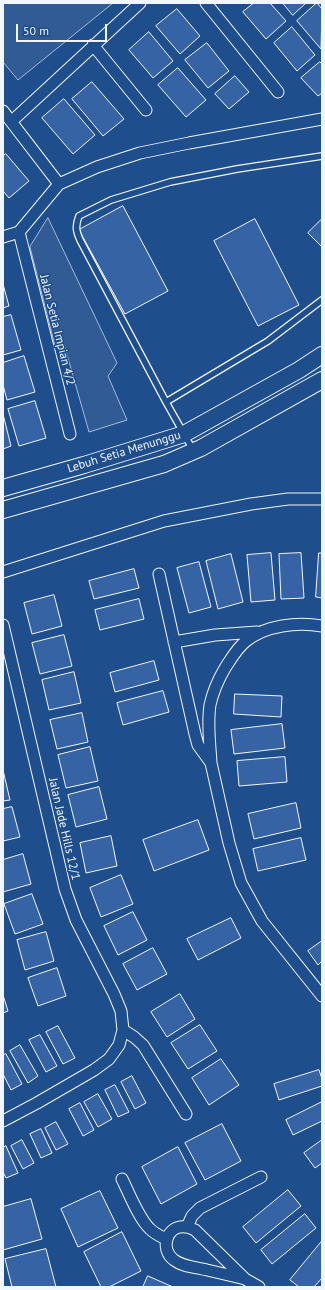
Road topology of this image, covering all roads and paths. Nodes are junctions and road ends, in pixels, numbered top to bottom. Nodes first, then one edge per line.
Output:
1 (140, 3) edge
2 (206, 3) edge
3 (93, 45) junction
4 (278, 92) dead end
5 (146, 110) dead end
6 (3, 111) edge
7 (322, 119) edge
8 (12, 120) junction
9 (322, 156) edge
10 (59, 184) junction
11 (19, 232) junction
12 (3, 237) edge
13 (322, 300) edge
14 (321, 357) edge
15 (322, 380) edge
16 (166, 402) junction
17 (70, 434) dead end
18 (184, 434) junction
19 (194, 452) junction
20 (3, 488) edge
21 (322, 499) edge
22 (3, 510) edge
23 (3, 572) edge
24 (159, 574) dead end
25 (3, 625) edge
26 (322, 626) edge
27 (260, 632) junction
28 (174, 642) junction
29 (211, 763) junction
30 (322, 996) edge
31 (123, 1030) junction
32 (186, 1114) dead end
33 (3, 1121) edge
34 (261, 1177) dead end
35 (122, 1179) dead end
36 (187, 1227) junction
37 (166, 1239) junction
38 (246, 1279) junction
39 (259, 1287) edge

1 - 3 street
2 - 4 street
3 - 5 street
3 - 8 street
6 - 8 street
7 - 10 street
8 - 10 street
9 - 16 lane
10 - 11 street
11 - 12 street
11 - 17 street, Jalan Setia Impian 4/2
13 - 16 lane
14 - 18 street, Lebuh Setia Menunggu
15 - 19 street, Lebuh Setia Menunggu
16 - 18 lane
18 - 19 lane
18 - 20 street, Lebuh Setia Menunggu
19 - 22 street, Lebuh Setia Menunggu
21 - 23 street
24 - 28 street
25 - 31 street, Jalan Jade Hills 12/1
26 - 27 street
27 - 28 street
27 - 29 street
28 - 29 street
29 - 30 street
31 - 32 street
31 - 33 street
34 - 36 street
35 - 37 street
36 - 37 street
36 - 38 street
37 - 38 street
38 - 39 street

